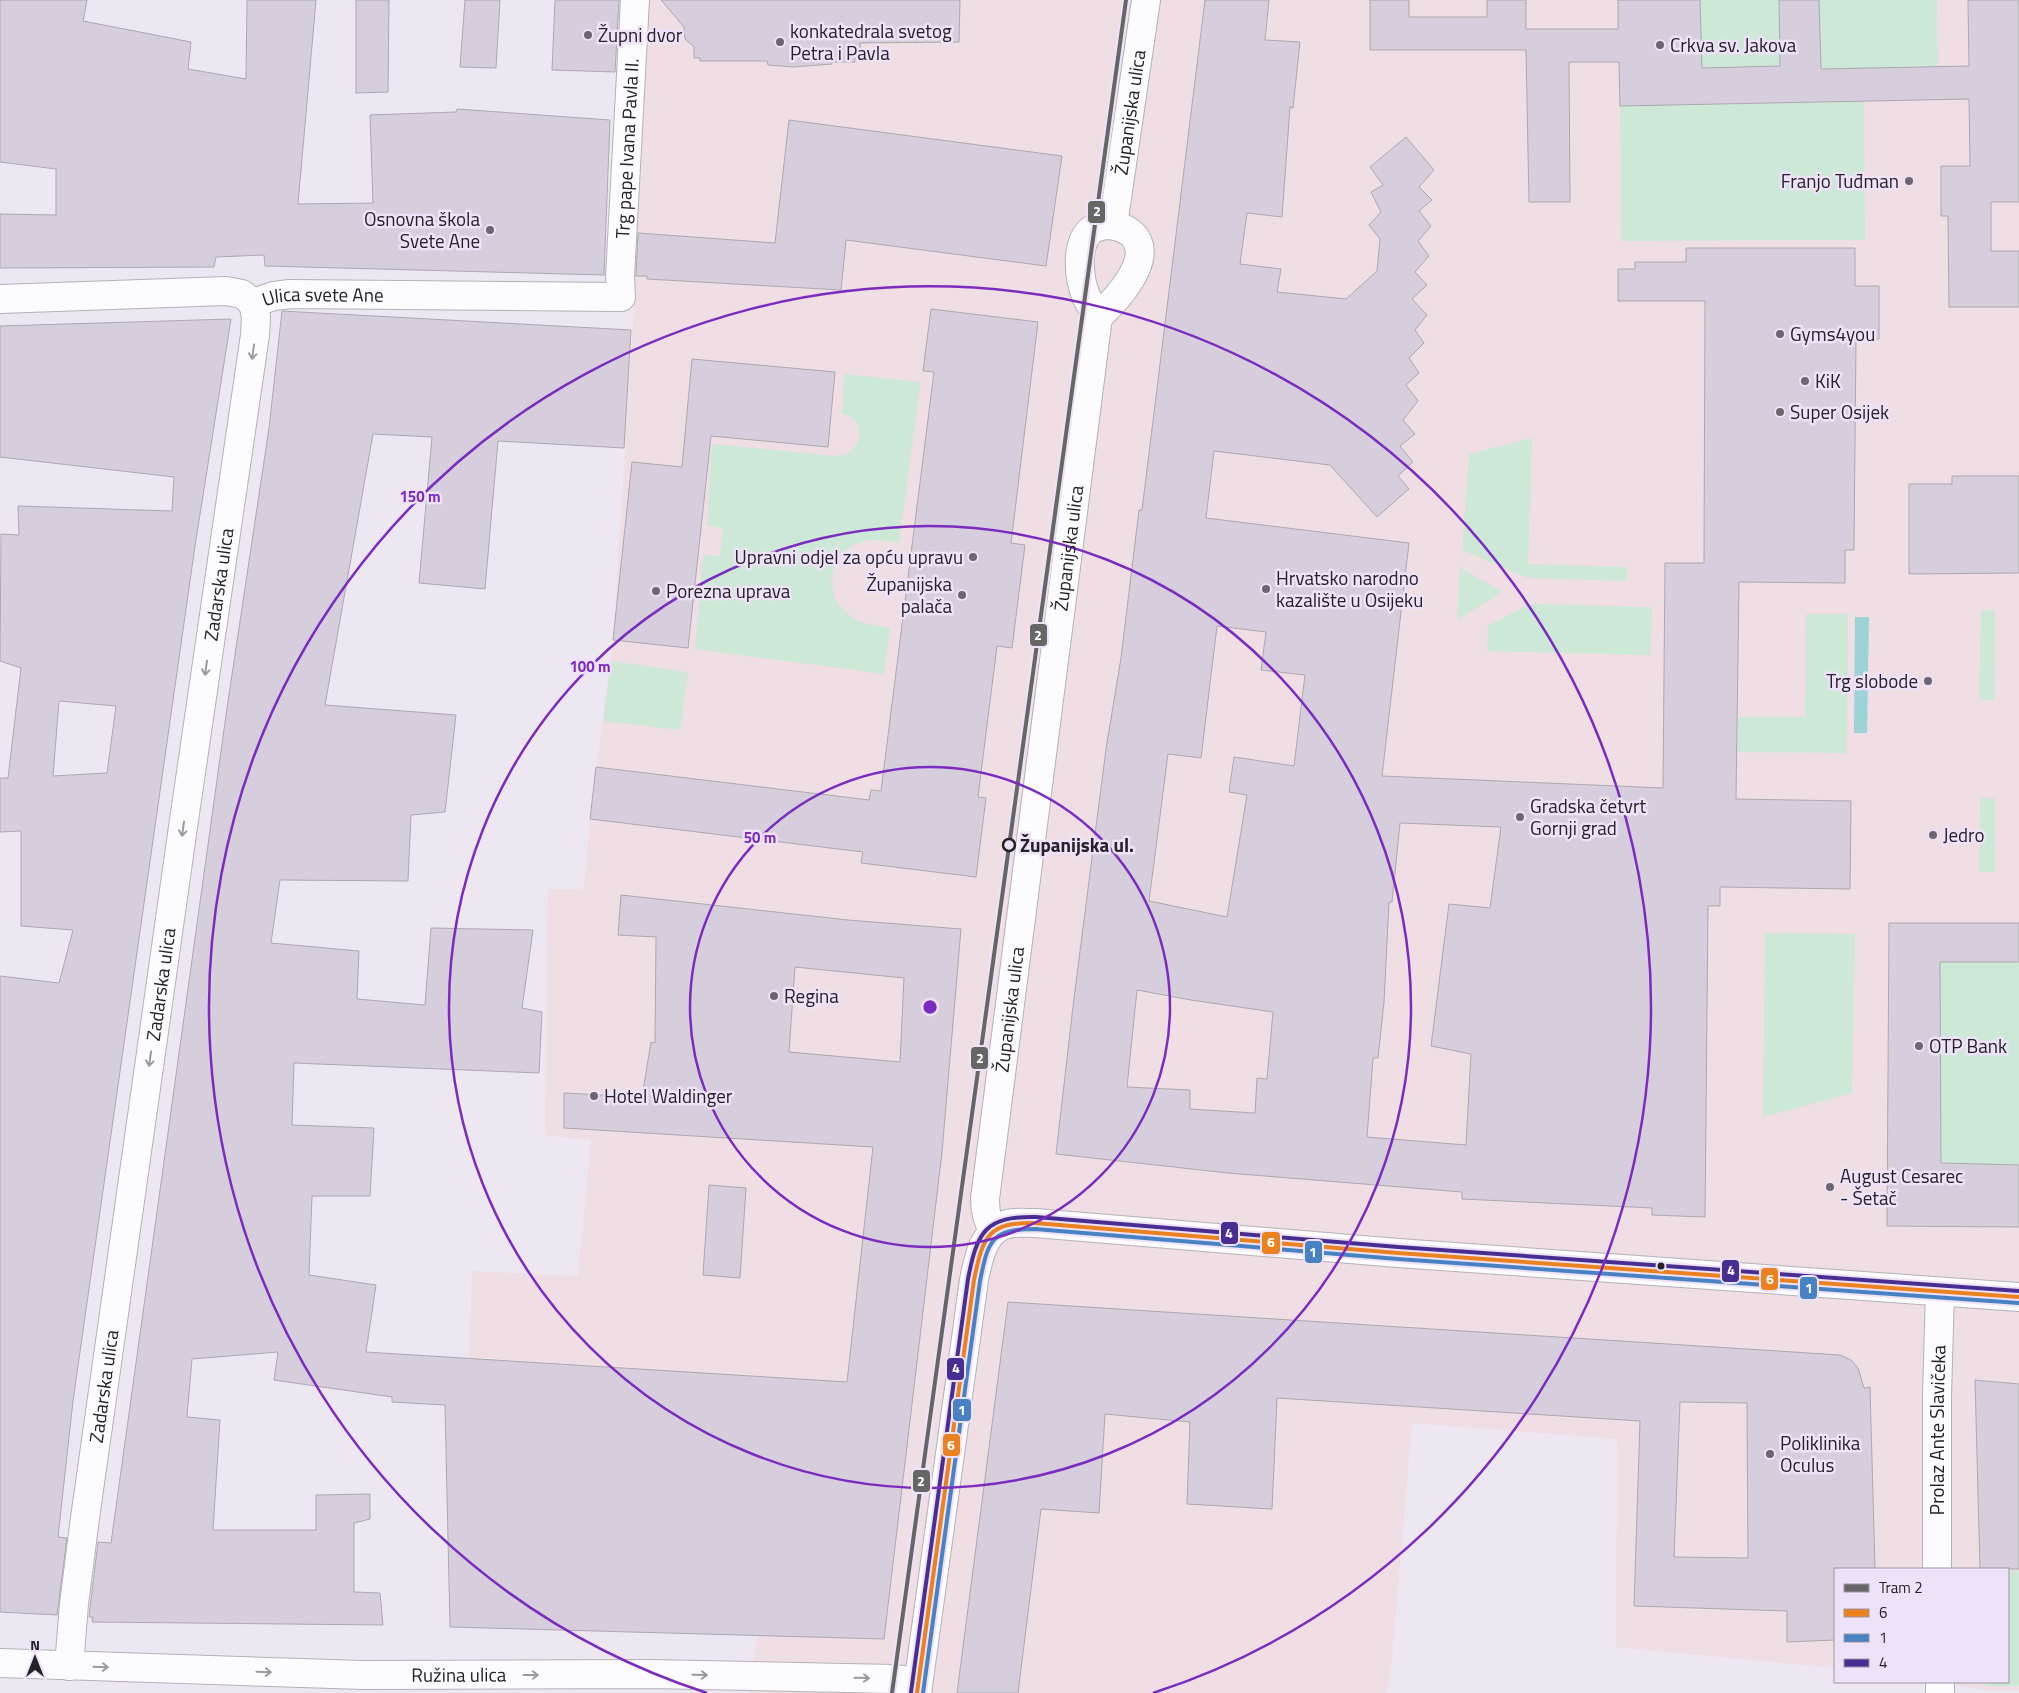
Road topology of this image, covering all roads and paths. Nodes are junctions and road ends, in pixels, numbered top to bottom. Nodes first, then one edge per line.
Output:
1 (635, 0) edge
2 (1146, 0) edge
3 (1113, 225) junction
4 (622, 297) joint
5 (0, 299) edge
6 (253, 303) junction
7 (1098, 317) junction
8 (994, 1231) junction
9 (1940, 1292) junction
10 (2019, 1297) edge
11 (1937, 1568) edge
12 (0, 1663) edge
13 (69, 1666) junction
14 (917, 1688) edge

1 - 4 street, Trg pape Ivana Pavla II.
2 - 3 street, Županijska ulica
3 - 7 street
3 - 7 street
4 - 6 street, Ulica svete Ane
5 - 6 street, Ulica svete Ane
6 -> 13 street, Zadarska ulica
7 - 8 street, Županijska ulica
8 - 9 street
8 - 14 street
9 - 10 street
9 - 11 street, Prolaz Ante Slavičeka
12 - 13 street, Ružina ulica
13 -> 14 street, Ružina ulica

